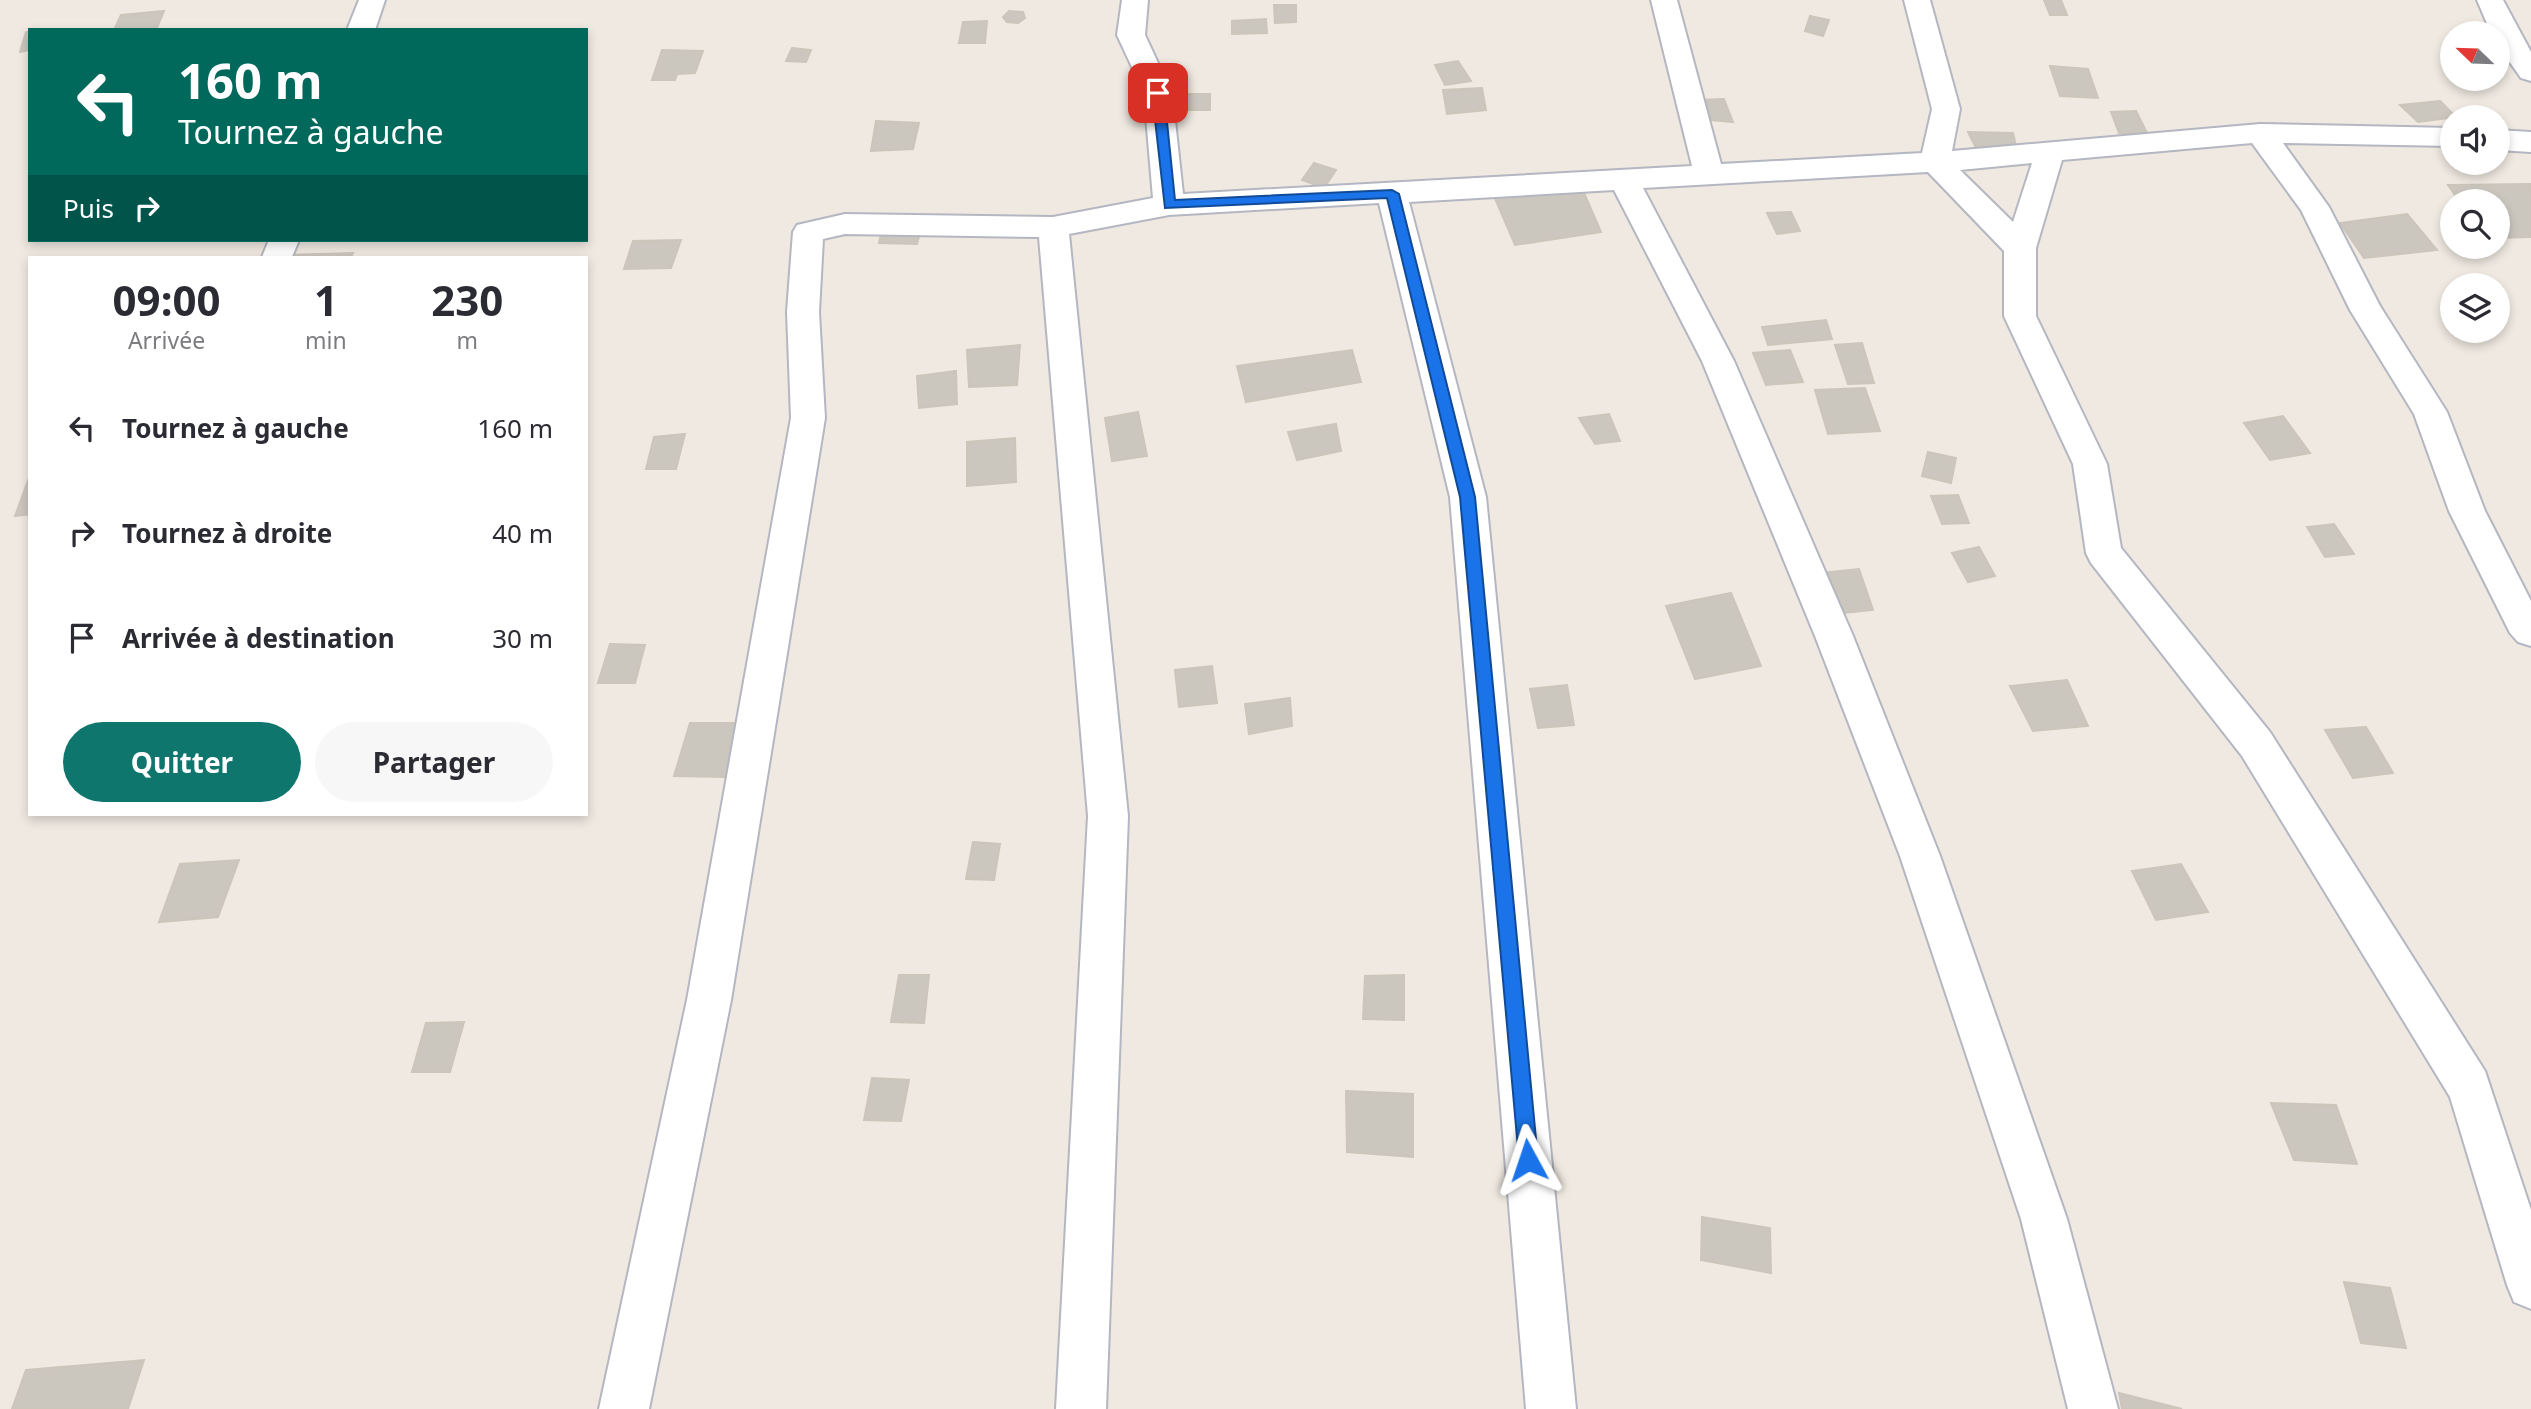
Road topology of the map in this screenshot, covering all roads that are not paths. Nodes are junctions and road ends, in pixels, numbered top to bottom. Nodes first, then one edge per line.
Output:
1 (372, 0) edge
2 (1135, 0) edge
3 (1664, 0) edge
4 (1917, 0) edge
5 (2490, 0) edge
6 (362, 28) edge
7 (2531, 72) edge
8 (2260, 133) junction
9 (2440, 137) edge
10 (2510, 141) edge
11 (2531, 142) edge
12 (2050, 152) junction
13 (1935, 162) junction
14 (1709, 175) junction
15 (1624, 180) junction
16 (1392, 194) junction
17 (1169, 205) junction
18 (1053, 227) junction
19 (2020, 248) junction
20 (2531, 631) edge
21 (2531, 1285) edge
22 (624, 1409) edge
23 (1081, 1409) edge
24 (1551, 1409) edge
25 (2093, 1409) edge

1 - 6 street
2 - 17 street
3 - 14 street
4 - 13 street
5 - 7 street
8 - 9 street
8 - 12 street
8 - 20 street
10 - 11 street
12 - 13 street
12 - 19 street
13 - 14 street
13 - 19 street
14 - 15 street
15 - 16 street
15 - 25 street
16 - 17 street
16 - 24 street
17 - 18 street
18 - 22 street
18 - 23 street
19 - 21 street

